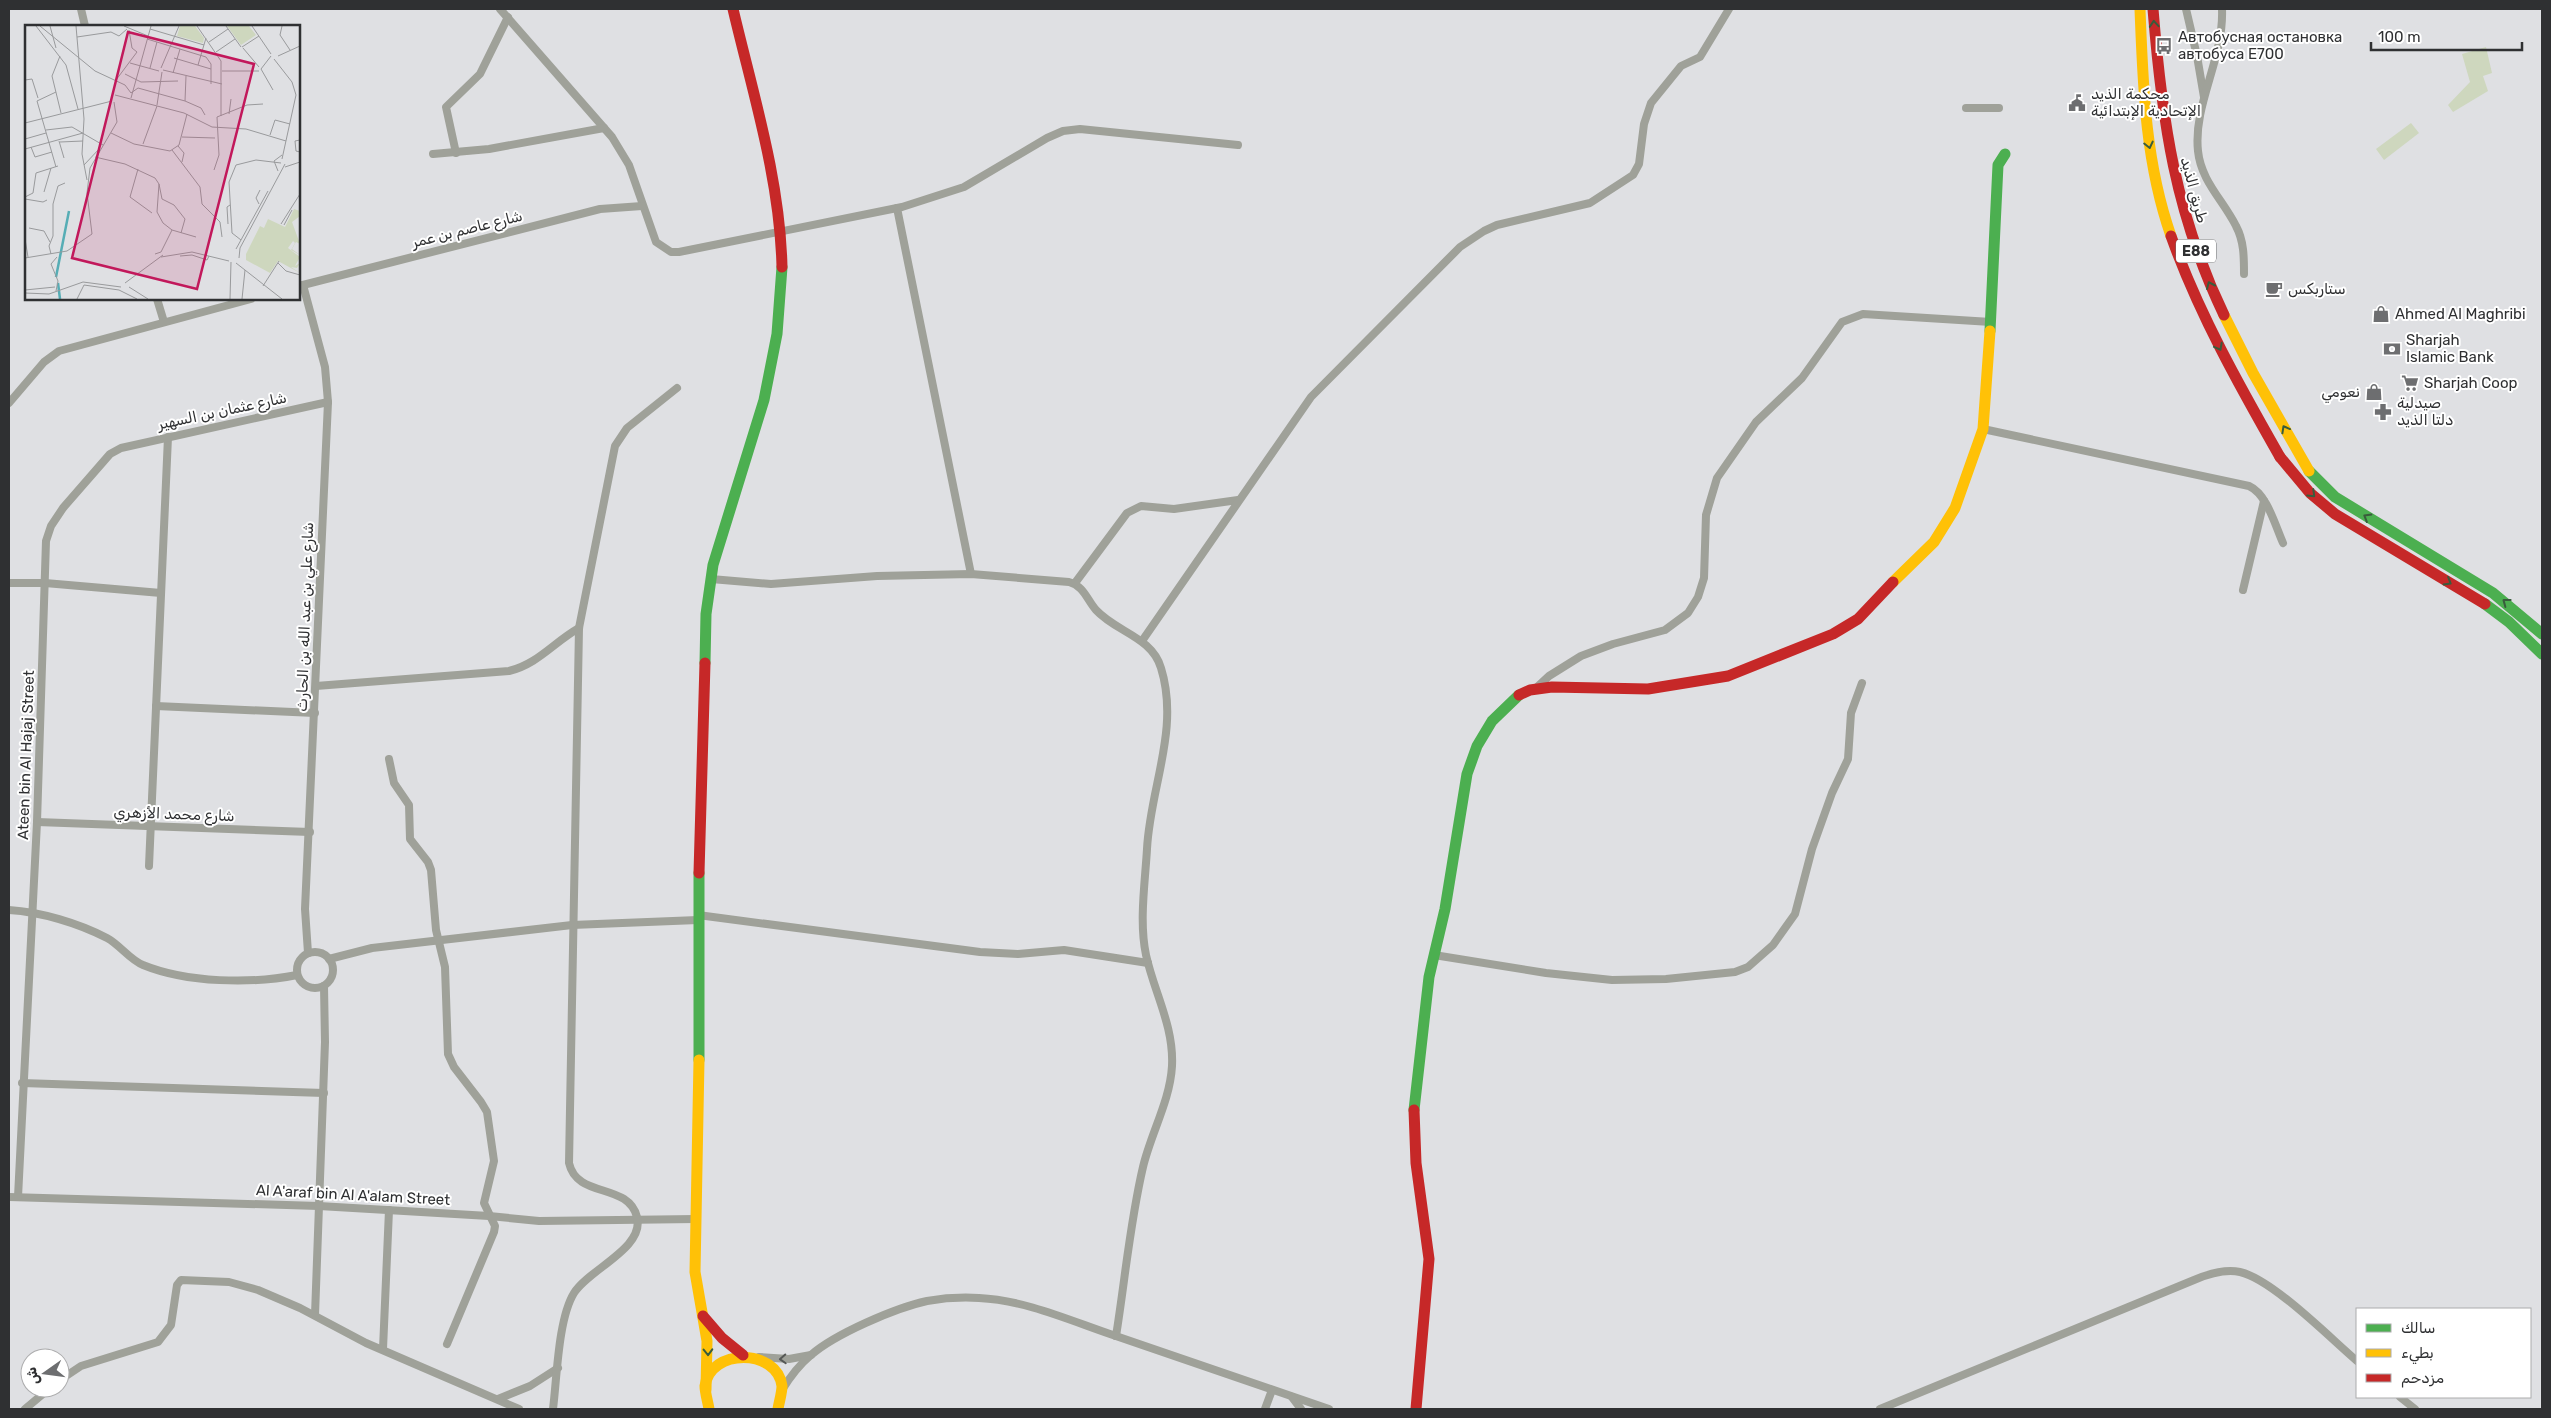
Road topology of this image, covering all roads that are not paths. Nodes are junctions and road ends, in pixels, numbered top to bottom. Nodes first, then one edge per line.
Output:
1 (81, 9) edge
2 (500, 9) edge
3 (734, 9) edge
4 (1729, 9) edge
5 (2140, 9) edge
6 (2153, 9) edge
7 (2186, 9) edge
8 (2215, 9) edge
9 (2222, 12) edge
10 (508, 17) junction
11 (85, 25) edge
12 (2204, 98) junction
13 (1966, 108) dead end
14 (1999, 108) dead end
15 (604, 128) junction
16 (1238, 145) dead end
17 (456, 153) junction
18 (433, 154) dead end
19 (2005, 154) dead end
20 (642, 206) junction
21 (897, 208) junction
22 (781, 232) junction
23 (2244, 274) dead end
24 (301, 286) edge
25 (157, 300) edge
26 (247, 300) edge
27 (164, 322) junction
28 (1991, 322) junction
29 (677, 388) dead end
30 (328, 402) junction
31 (9, 403) edge
32 (1983, 429) junction
33 (168, 437) junction
34 (121, 448) joint
35 (1238, 500) junction
36 (2264, 501) junction
37 (2283, 543) dead end
38 (971, 574) junction
39 (712, 579) junction
40 (9, 583) edge
41 (45, 583) junction
42 (1075, 583) junction
43 (2243, 590) dead end
44 (161, 593) junction
45 (579, 628) junction
46 (2542, 634) edge
47 (1142, 640) junction
48 (2542, 654) edge
49 (1862, 683) dead end
50 (316, 686) junction
51 (1535, 689) junction
52 (156, 706) junction
53 (315, 713) junction
54 (389, 759) dead end
55 (37, 822) junction
56 (150, 827) junction
57 (310, 832) junction
58 (148, 866) dead end
59 (9, 910) edge
60 (32, 912) junction
61 (698, 917) junction
62 (572, 925) junction
63 (439, 942) junction
64 (308, 953) junction
65 (1434, 955) junction
66 (329, 959) junction
67 (1148, 963) junction
68 (297, 975) junction
69 (324, 986) junction
70 (22, 1083) junction
71 (324, 1092) junction
72 (9, 1197) edge
73 (18, 1197) junction
74 (319, 1206) junction
75 (390, 1210) junction
76 (489, 1216) junction
77 (696, 1219) junction
78 (638, 1220) junction
79 (702, 1314) junction
80 (315, 1315) junction
81 (1116, 1336) junction
82 (447, 1344) dead end
83 (382, 1350) junction
84 (742, 1355) junction
85 (811, 1355) junction
86 (755, 1357) junction
87 (2356, 1360) edge
88 (558, 1368) junction
89 (70, 1373) edge
90 (706, 1390) junction
91 (782, 1390) junction
92 (1272, 1390) junction
93 (1292, 1397) junction
94 (38, 1398) edge
95 (2401, 1398) edge
96 (498, 1399) junction
97 (25, 1409) edge
98 (519, 1409) edge
99 (553, 1409) edge
100 (710, 1409) edge
101 (778, 1409) edge
102 (1265, 1409) edge
103 (1301, 1409) edge
104 (1329, 1409) edge
105 (1416, 1409) edge
106 (1880, 1409) edge
107 (2415, 1409) edge

1 - 11 street
2 - 10 street
3 - 22 main road
4 - 35 street
5 -> 48 main road, E88
46 -> 6 main road, طريق الذيد / E88
7 - 12 street
8 - 9 street
9 - 12 street
10 - 15 street
10 - 17 street
12 - 23 street
13 - 14 street
15 - 17 street
15 - 20 street
16 - 21 street
17 - 18 street
19 - 28 main road
20 - 22 street
20 - 24 street, شارع عاصم بن عمر
21 - 22 street
21 - 38 street
22 - 39 main road
24 - 30 street, شارع علي بن عبد الله بن الحارث
25 - 27 street
26 - 27 street
27 - 31 street
28 - 32 main road
28 - 51 street
29 - 45 street
30 - 33 street, شارع عثمان بن السهير
30 - 50 street, شارع علي بن عبد الله بن الحارث
32 - 36 street
32 - 51 main road
33 - 34 street, شارع عثمان بن السهير
33 - 44 street
34 - 41 street, Ateen bin Al Hajaj Street
35 - 42 street
35 - 47 street
36 - 37 street
36 - 43 street
38 - 39 street
38 - 42 street
39 - 61 main road
40 - 41 street
41 - 44 street
41 - 55 street, Ateen bin Al Hajaj Street
42 - 47 street
44 - 52 street
45 - 50 street
45 - 62 street
47 - 67 street
49 - 65 street
50 - 53 street, شارع علي بن عبد الله بن الحارث
51 - 65 main road
52 - 53 street
52 - 56 street
53 - 57 street, شارع علي بن عبد الله بن الحارث
54 - 63 street
55 - 56 street, شارع محمد الأزهري
55 - 60 street, Ateen bin Al Hajaj Street
56 - 57 street, شارع محمد الأزهري
56 - 58 street
57 - 64 street, شارع علي بن عبد الله بن الحارث
59 - 60 street
60 - 68 street
60 - 70 street, Ateen bin Al Hajaj Street
61 - 62 street
61 - 67 street
61 - 77 main road
62 - 63 street
62 - 78 street
63 - 66 street
63 - 76 street
64 - 66 street
64 - 68 street
65 - 105 main road
66 - 69 street
67 - 81 street
68 - 69 street
69 - 71 street
70 - 71 street
70 - 73 street, Ateen bin Al Hajaj Street
71 - 74 street
72 - 73 street, Al A'araf bin Al A'alam Street
73 - 74 street, Al A'araf bin Al A'alam Street
74 - 75 street, Al A'araf bin Al A'alam Street
74 - 80 street
75 - 76 street, Al A'araf bin Al A'alam Street
75 - 83 street
76 - 78 street, Al A'araf bin Al A'alam Street
76 - 82 street
77 - 78 street, Al A'araf bin Al A'alam Street
77 - 79 main road
78 - 88 street
79 - 84 main road
79 -> 90 main road
80 - 83 street
80 - 89 street
81 - 85 street
81 - 92 street
83 - 96 street
84 - 86 main road
84 - 90 main road
85 -> 86 street
85 - 91 street
86 - 91 main road
87 - 106 street
88 - 96 street
88 - 99 street
90 - 100 main road
91 - 101 main road
92 - 93 street
92 - 102 street
93 - 103 street
93 - 104 street
94 - 97 street
95 - 107 street
96 - 98 street

